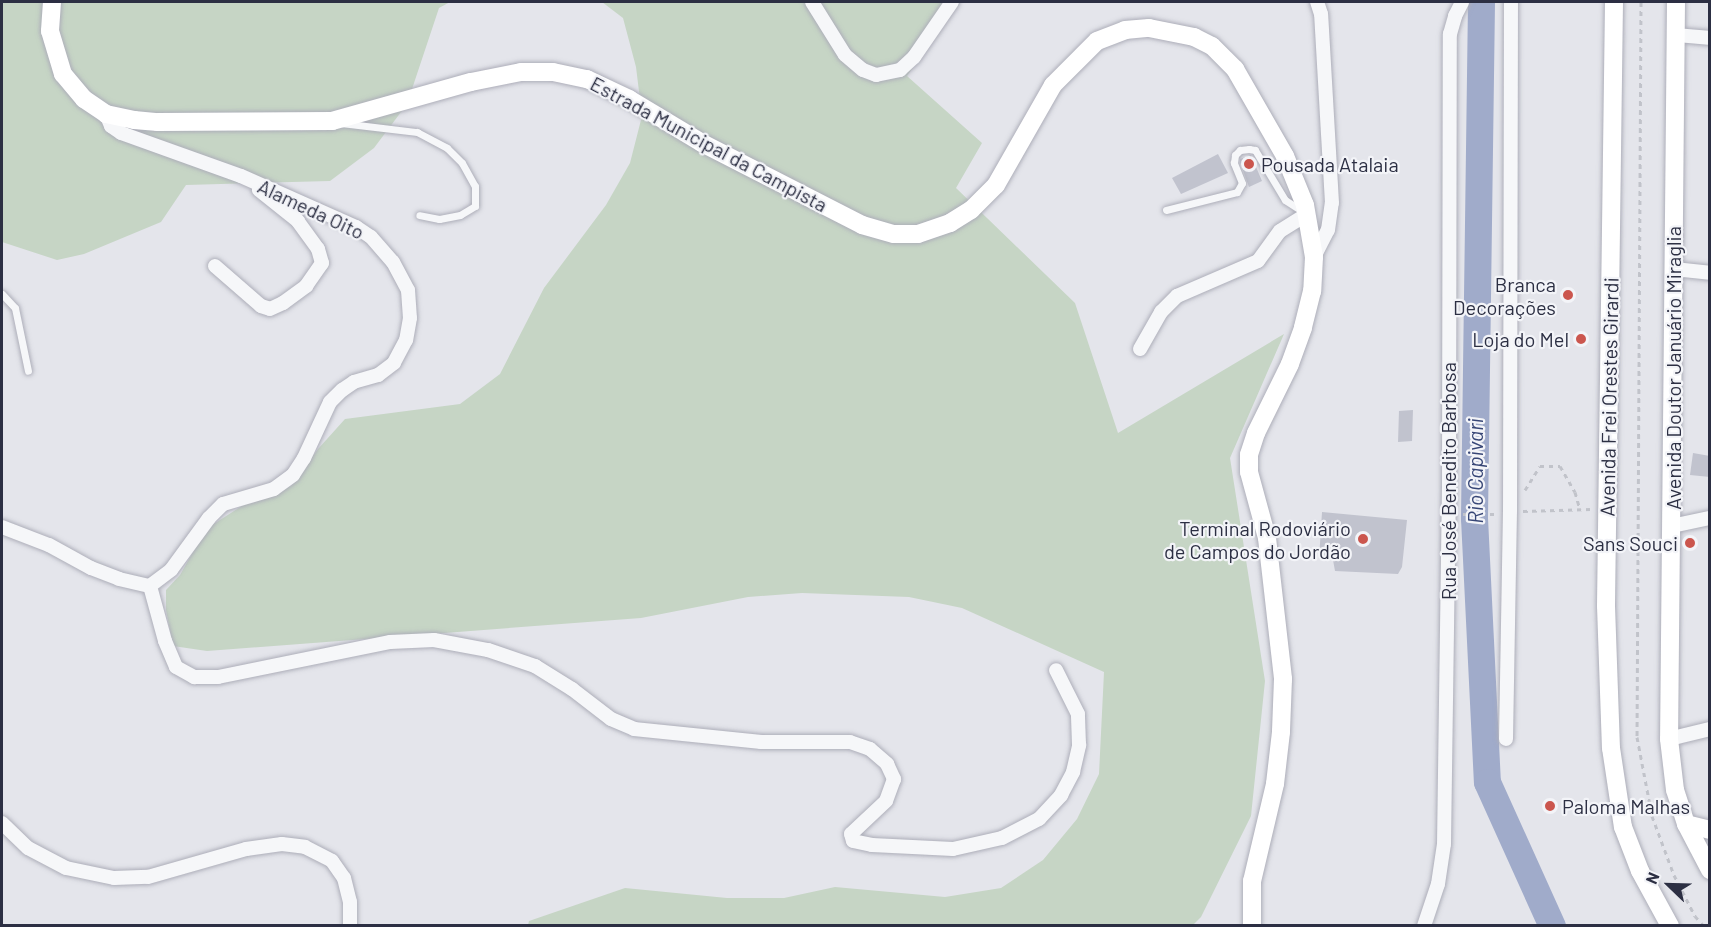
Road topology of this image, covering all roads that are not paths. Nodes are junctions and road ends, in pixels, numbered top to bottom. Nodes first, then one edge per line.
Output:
1 (52, 2) edge
2 (812, 2) edge
3 (952, 2) edge
4 (1317, 2) edge
5 (1462, 2) edge
6 (1511, 2) edge
7 (1614, 2) edge
8 (1676, 2) edge
9 (1676, 35) junction
10 (1710, 38) edge
11 (106, 114) junction
12 (332, 121) junction
13 (241, 176) junction
14 (1166, 210) dead end
15 (1307, 214) junction
16 (419, 215) dead end
17 (1314, 257) junction
18 (215, 266) dead end
19 (1674, 269) junction
20 (1710, 273) edge
21 (2, 294) edge
22 (1140, 349) dead end
23 (28, 371) dead end
24 (1710, 518) edge
25 (1672, 526) junction
26 (2, 527) edge
27 (150, 586) junction
28 (1056, 670) dead end
29 (1710, 729) edge
30 (1506, 739) dead end
31 (1669, 740) junction
32 (2, 823) edge
33 (1686, 824) junction
34 (1710, 830) edge
35 (1710, 870) edge
36 (350, 926) edge
37 (1252, 926) edge
38 (1424, 926) edge
39 (1670, 926) edge

1 - 11 main road, Estrada Municipal da Campista
2 - 3 street
4 - 17 street
5 - 38 street, Rua José Benedito Barbosa
6 - 30 street
7 - 39 main road, Avenida Frei Orestes Girardi
8 - 9 main road, Avenida Doutor Januário Miraglia
9 - 10 street
9 - 19 main road, Avenida Doutor Januário Miraglia
11 - 12 main road, Estrada Municipal da Campista
11 - 13 street, Alameda Oito
12 - 15 main road, Estrada Municipal da Campista
12 - 16 lane
13 - 18 street
13 - 27 street, Alameda Oito
14 - 15 lane
15 - 17 main road, Estrada Municipal da Campista
15 - 22 street
17 - 37 main road, Estrada Municipal da Campista
19 - 20 street
19 - 25 main road, Avenida Doutor Januário Miraglia
21 - 23 lane
24 - 25 street
25 - 31 main road, Avenida Doutor Januário Miraglia
26 - 27 street
27 - 28 street
29 - 31 street
31 - 33 main road, Avenida Doutor Januário Miraglia
32 - 36 street
33 - 34 main road
33 - 35 main road, Avenida Doutor Januário Miraglia

